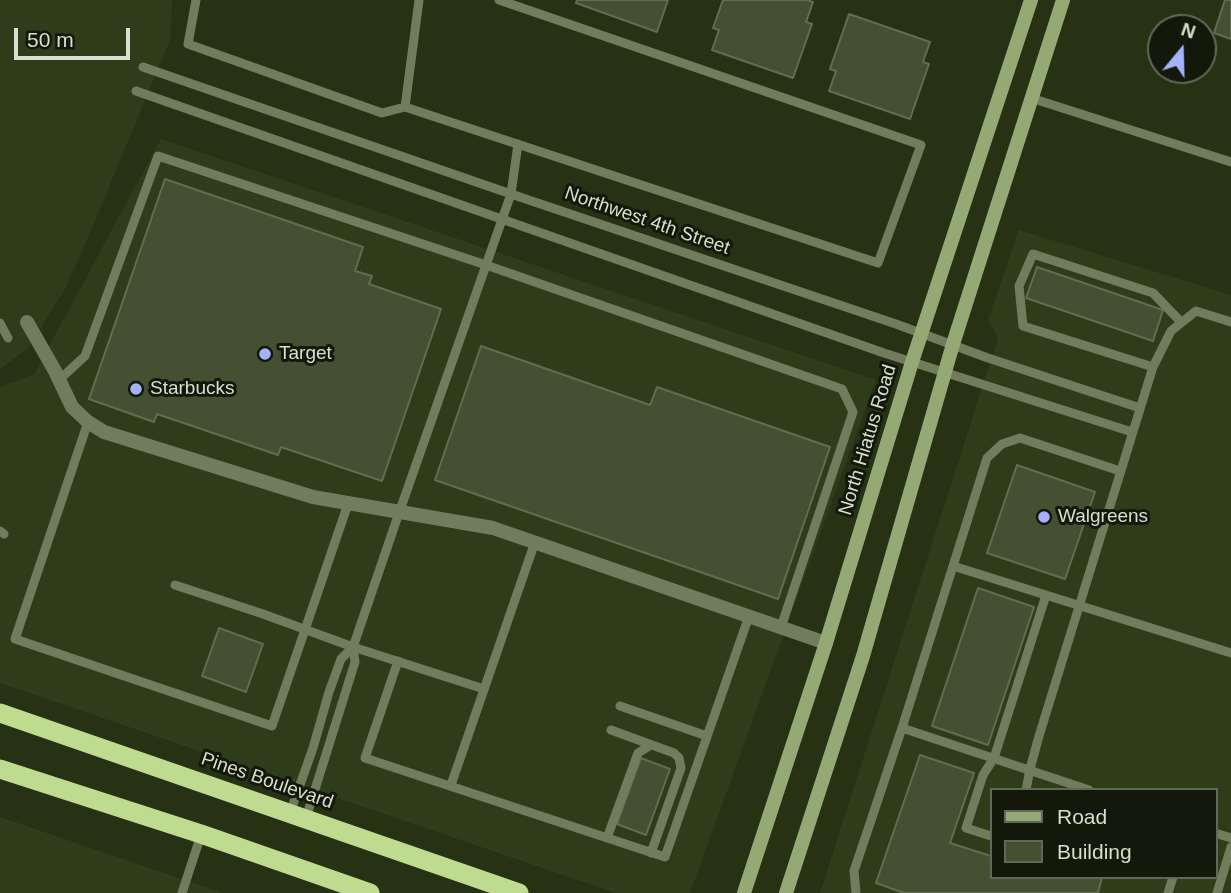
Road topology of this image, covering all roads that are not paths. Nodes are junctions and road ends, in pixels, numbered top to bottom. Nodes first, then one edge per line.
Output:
1 (196, 0) edge
2 (419, 0) edge
3 (499, 0) edge
4 (1031, 0) edge
5 (1063, 0) edge
6 (143, 67) dead end
7 (136, 91) dead end
8 (1031, 98) junction
9 (405, 107) junction
10 (518, 144) junction
11 (1231, 163) edge
12 (511, 194) junction
13 (502, 218) junction
14 (486, 265) junction
15 (27, 322) dead end
16 (1181, 322) junction
17 (1231, 322) edge
18 (0, 323) edge
19 (922, 333) junction
20 (8, 338) dead end
21 (953, 344) junction
22 (912, 362) junction
23 (1153, 367) junction
24 (945, 372) junction
25 (59, 380) junction
26 (1140, 408) junction
27 (88, 422) junction
28 (1132, 432) junction
29 (1120, 471) junction
30 (348, 504) junction
31 (398, 513) junction
32 (535, 542) junction
33 (953, 566) junction
34 (175, 585) dead end
35 (1046, 595) junction
36 (1079, 606) junction
37 (748, 616) junction
38 (781, 627) junction
39 (305, 629) junction
40 (826, 643) junction
41 (353, 647) junction
42 (1231, 653) edge
43 (398, 661) junction
44 (484, 689) junction
45 (620, 706) dead end
46 (0, 713) edge
47 (902, 728) junction
48 (611, 730) dead end
49 (707, 736) junction
50 (651, 745) junction
51 (994, 758) junction
52 (0, 769) edge
53 (1030, 769) junction
54 (450, 785) junction
55 (1026, 788) edge
56 (1084, 788) edge
57 (298, 815) junction
58 (201, 834) junction
59 (990, 836) edge
60 (607, 838) junction
61 (1231, 847) edge
62 (651, 853) junction
63 (182, 893) edge
64 (370, 893) edge
65 (519, 893) edge
66 (744, 893) edge
67 (786, 893) edge
68 (856, 893) edge
69 (1217, 893) edge

1 - 9 lane
2 - 9 lane
3 - 10 lane
4 - 19 main road, North Hiatus Road
5 - 8 main road
6 - 12 lane, Northwest 4th Street
7 - 13 lane
8 - 11 lane
8 - 21 main road
9 - 10 lane
10 - 12 lane
12 - 13 lane
12 - 19 lane, Northwest 4th Street
13 - 14 lane
13 - 22 lane
14 - 25 lane
14 - 31 lane
14 - 38 lane
15 - 25 street
16 - 17 lane
16 - 23 lane
16 - 23 lane
18 - 20 lane
19 - 21 lane, Northwest 4th Street
19 - 22 main road, North Hiatus Road
21 - 24 main road
21 - 26 lane, Northwest 4th Street
22 - 24 lane
22 - 40 main road, North Hiatus Road
23 - 26 lane
24 - 28 lane
24 - 67 main road
25 - 27 street
26 - 28 lane
27 - 30 street
27 - 39 lane
28 - 29 lane
29 - 33 lane
29 - 36 lane
30 - 31 street
30 - 39 lane
31 - 32 street
31 - 41 lane
32 - 37 street
32 - 44 lane
33 - 35 lane
33 - 47 lane
34 - 39 lane
35 - 36 lane
35 - 51 lane
36 - 42 lane
36 - 53 lane
37 - 38 street
37 - 49 lane
38 - 40 street
39 - 41 lane
40 - 66 main road, North Hiatus Road
41 - 43 lane
41 - 57 lane
41 - 57 lane
43 - 44 lane
43 - 54 lane
44 - 54 lane
45 - 49 lane
46 - 57 highway, Pines Boulevard
47 - 51 lane
47 - 68 lane
48 - 50 lane
49 - 62 lane
50 - 60 lane
50 - 62 lane
51 - 53 lane
51 - 59 lane
52 - 58 highway
53 - 55 lane
53 - 56 lane
54 - 60 lane
57 - 65 highway, Pines Boulevard
58 - 63 lane
58 - 64 highway
60 - 62 lane
61 - 69 lane

